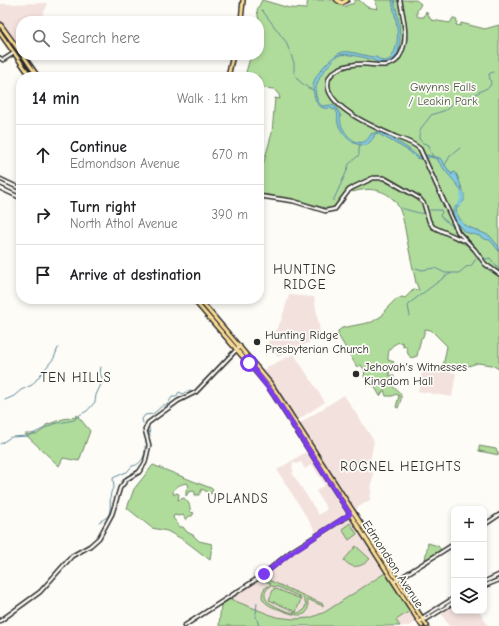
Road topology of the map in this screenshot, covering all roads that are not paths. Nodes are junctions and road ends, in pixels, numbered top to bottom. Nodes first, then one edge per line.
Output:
1 (243, 0) edge
2 (337, 0) edge
3 (343, 0) edge
4 (347, 0) edge
5 (400, 0) edge
6 (241, 16) edge
7 (0, 24) edge
8 (0, 33) edge
9 (16, 46) edge
10 (14, 53) junction
11 (16, 56) edge
12 (0, 58) edge
13 (19, 60) edge
14 (26, 60) edge
15 (232, 60) edge
16 (27, 72) edge
17 (35, 72) edge
18 (229, 72) edge
19 (0, 179) edge
20 (16, 187) edge
21 (0, 188) edge
22 (16, 196) edge
23 (264, 197) edge
24 (463, 240) junction
25 (499, 274) edge
26 (197, 304) edge
27 (203, 304) edge
28 (240, 346) junction
29 (236, 349) junction
30 (352, 513) junction
31 (499, 515) edge
32 (487, 523) edge
33 (451, 546) edge
34 (499, 575) edge
35 (499, 580) edge
36 (396, 581) junction
37 (487, 581) edge
38 (487, 585) edge
39 (451, 600) edge
40 (451, 604) edge
41 (0, 621) edge
42 (421, 621) junction
43 (184, 626) edge
44 (422, 626) edge
45 (427, 626) edge

1 - 6 main road
2 - 3 highway
2 - 4 highway
5 - 24 street
7 - 9 main road
8 - 10 main road
10 - 11 main road
10 - 12 street
13 - 16 main road
14 - 17 main road
15 - 18 main road
19 - 20 street
21 - 22 street
23 - 24 street
24 - 25 street
26 - 29 main road, Edmondson Avenue
27 - 28 main road, Edmondson Avenue
28 - 29 street
28 - 30 main road, Edmondson Avenue
29 - 30 main road, Edmondson Avenue
29 - 41 street
30 - 36 main road, Edmondson Avenue
30 - 43 street
31 - 32 street
33 - 36 street
34 - 37 street
35 - 38 street
36 - 42 main road, Edmondson Avenue
39 - 42 street
40 - 42 street
42 - 44 main road, Edmondson Avenue
42 - 45 main road, Edmondson Avenue

